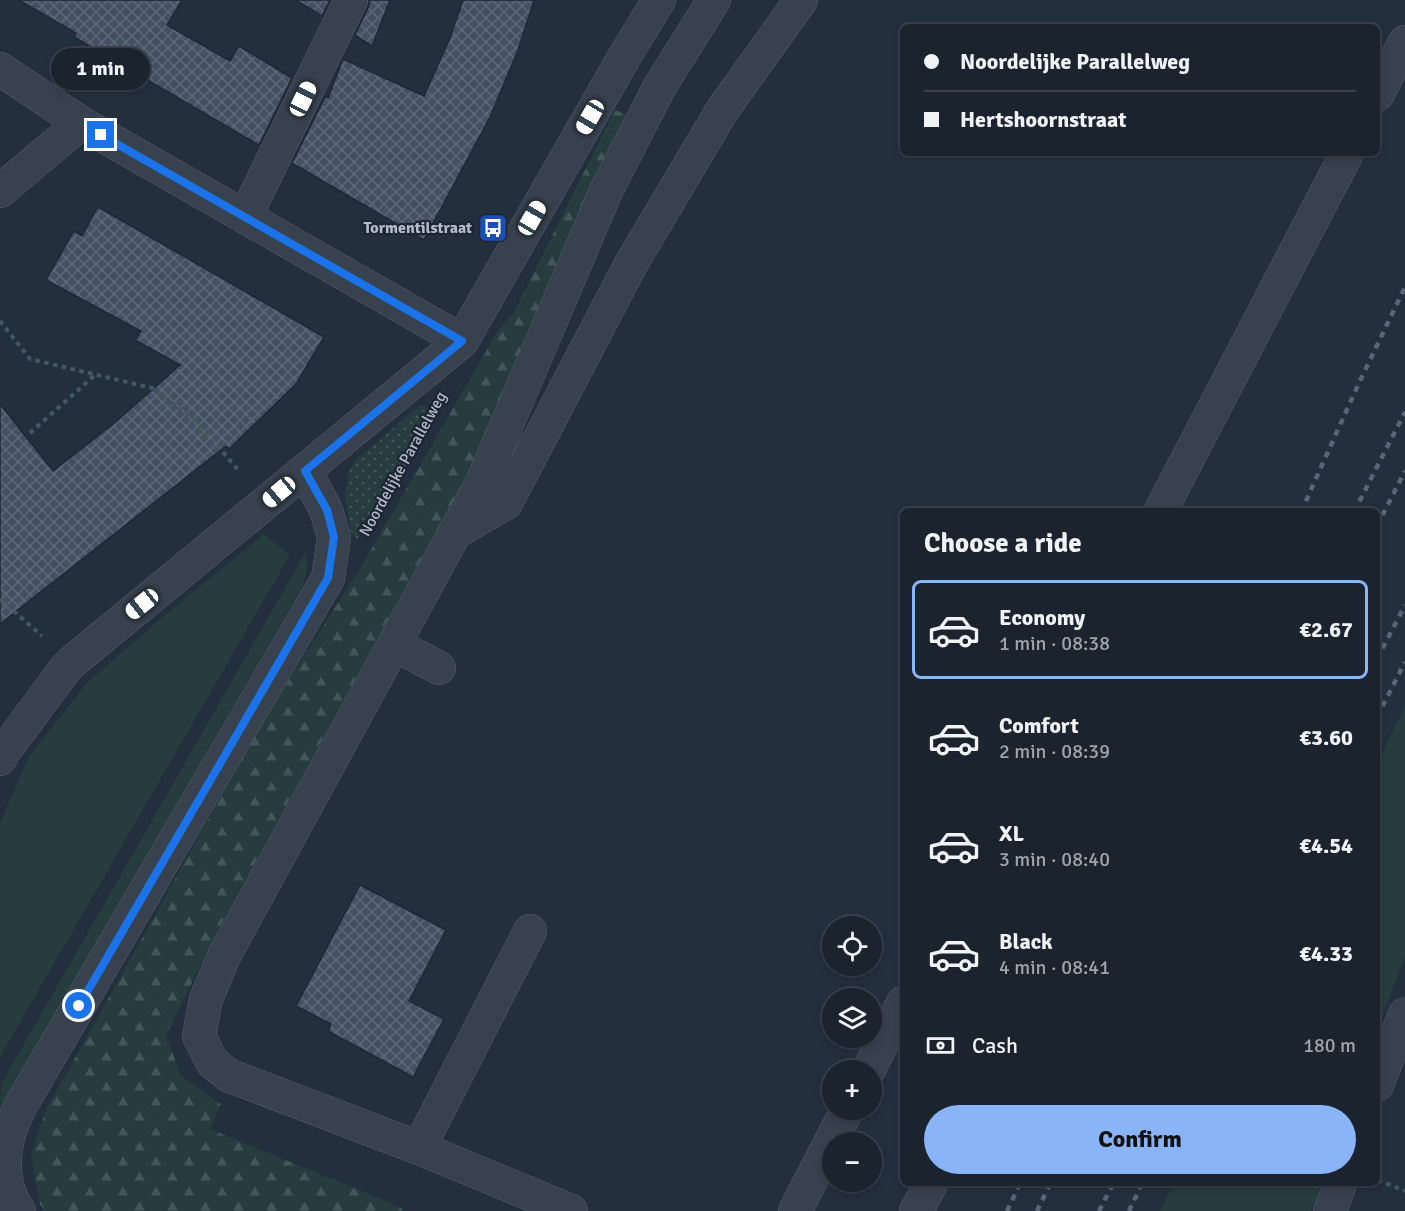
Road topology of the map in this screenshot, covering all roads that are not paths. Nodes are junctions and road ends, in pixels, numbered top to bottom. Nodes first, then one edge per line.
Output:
1 (351, 0) edge
2 (659, 0) edge
3 (714, 0) edge
4 (801, 0) edge
5 (1405, 42) edge
6 (623, 59) junction
7 (0, 69) edge
8 (660, 86) junction
9 (1380, 89) edge
10 (81, 123) junction
11 (1345, 156) edge
12 (0, 191) edge
13 (245, 217) junction
14 (462, 341) junction
15 (305, 471) junction
16 (1162, 508) edge
17 (454, 533) junction
18 (394, 644) junction
19 (439, 668) dead end
20 (0, 759) edge
21 (530, 931) dead end
22 (900, 1010) edge
23 (1404, 1019) edge
24 (874, 1060) edge
25 (1389, 1072) edge
26 (843, 1120) edge
27 (419, 1148) junction
28 (930, 1186) edge
29 (1339, 1186) edge
30 (19, 1211) edge
31 (571, 1211) edge
32 (795, 1211) edge
33 (916, 1211) edge
34 (1330, 1211) edge

1 - 13 street
2 - 6 street, Noordelijke Parallelweg
3 - 8 street
4 - 17 street
5 - 9 street
6 - 8 street
6 - 14 street, Noordelijke Parallelweg
7 - 10 street
8 - 17 street
10 - 12 street
10 - 13 street
11 - 16 street
13 - 14 street
14 - 15 street, Noordelijke Parallelweg
15 - 20 street
15 - 30 street, Noordelijke Parallelweg
17 - 18 street
18 - 19 street
18 - 27 street
21 - 27 street
22 - 24 street
23 - 25 street
26 - 32 street
27 - 31 street
28 - 33 street
29 - 34 street

